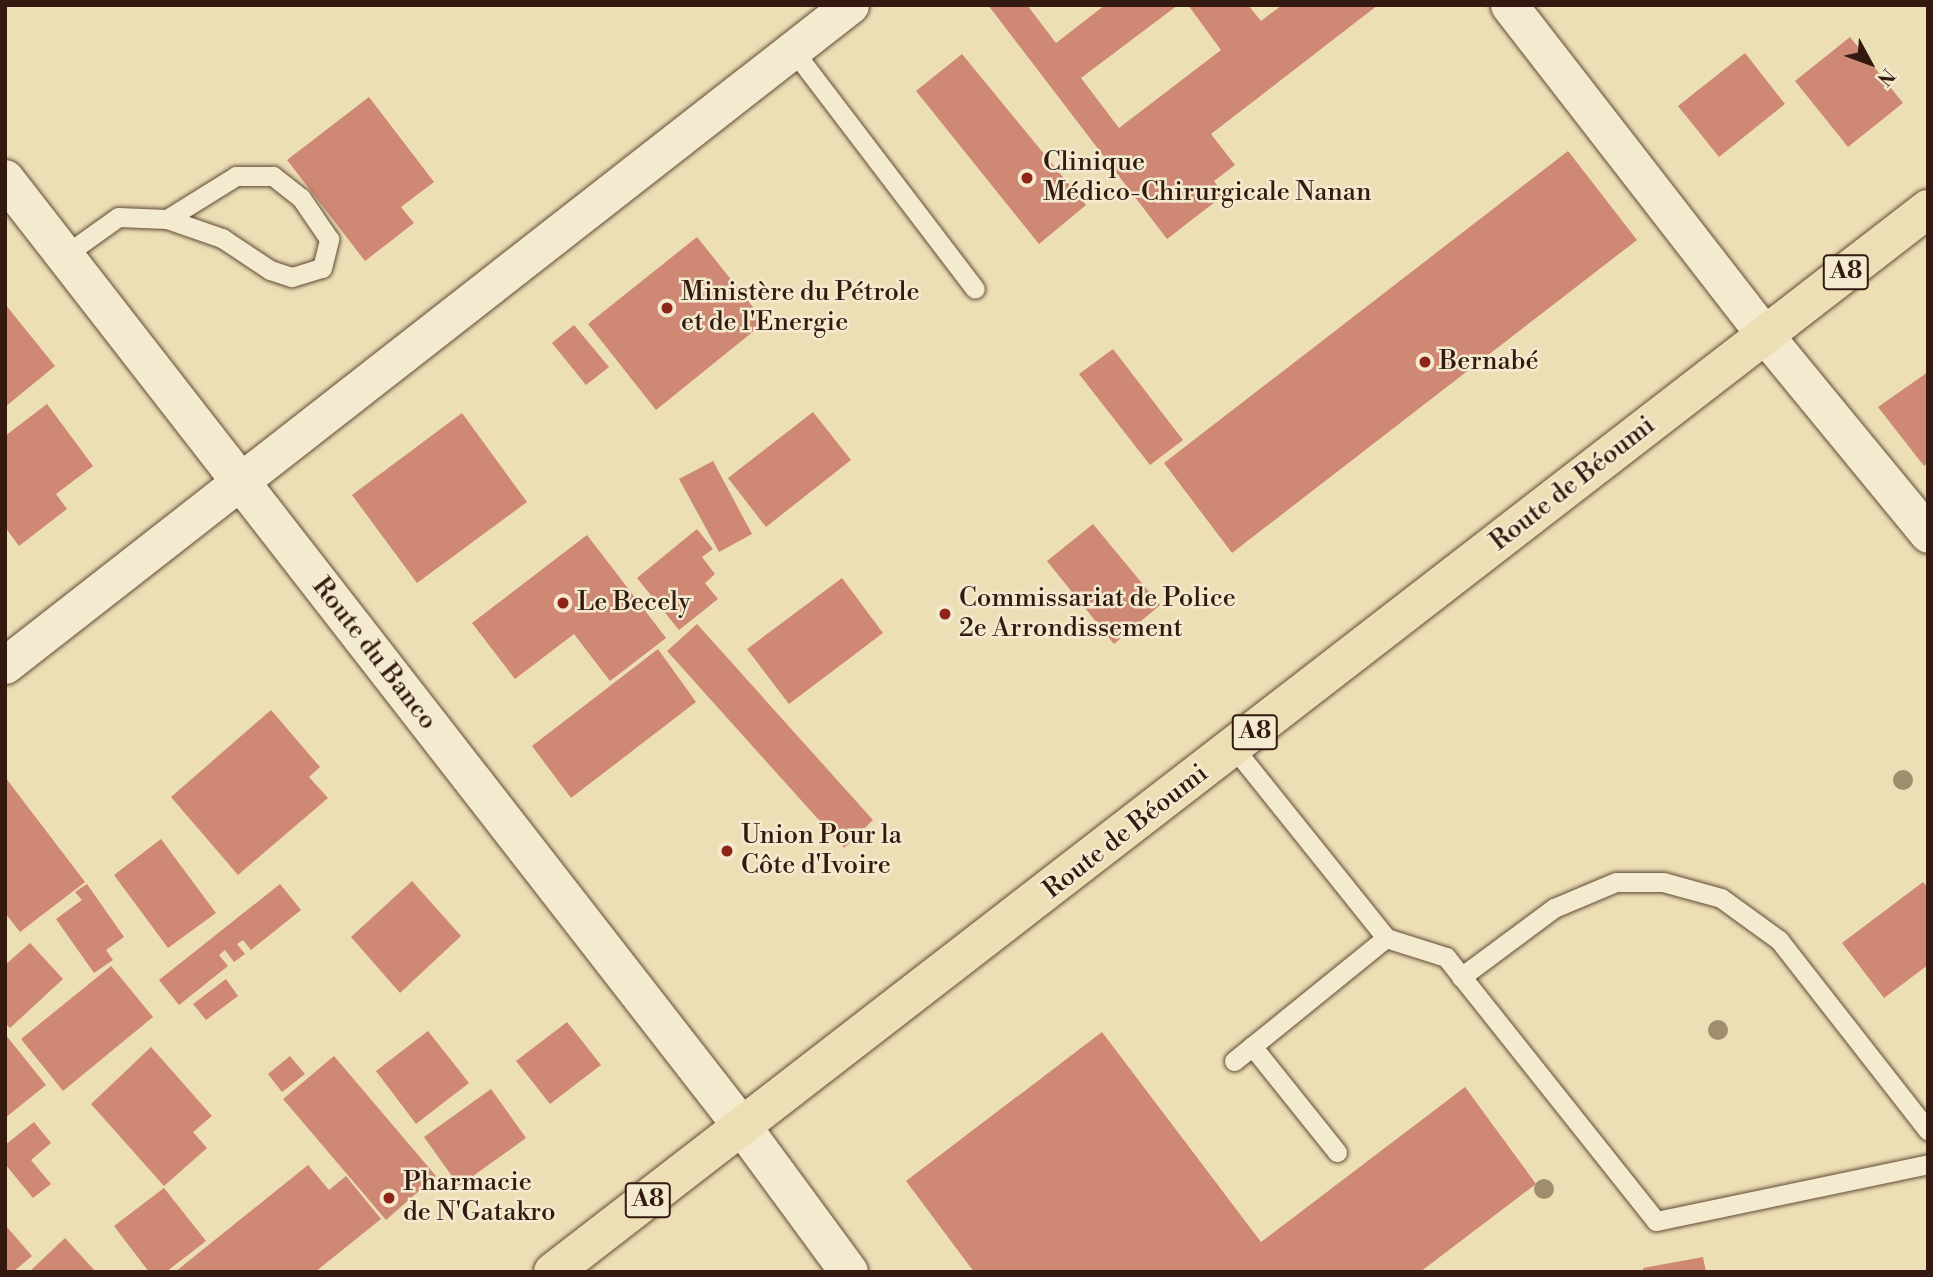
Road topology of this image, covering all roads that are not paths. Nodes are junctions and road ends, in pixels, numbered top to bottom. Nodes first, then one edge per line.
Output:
1 (850, 5) edge
2 (1509, 5) edge
3 (793, 50) junction
4 (5, 179) edge
5 (1926, 214) edge
6 (167, 219) junction
7 (65, 255) junction
8 (975, 289) dead end
9 (1765, 334) junction
10 (240, 481) junction
11 (1928, 534) edge
12 (5, 665) edge
13 (1234, 748) junction
14 (1386, 938) junction
15 (1461, 977) junction
16 (1252, 1046) junction
17 (1234, 1061) dead end
18 (744, 1129) junction
19 (1928, 1131) edge
20 (1337, 1152) dead end
21 (1928, 1164) edge
22 (553, 1272) edge
23 (849, 1272) edge

1 - 3 street
2 - 9 street
3 - 8 lane
3 - 10 street
4 - 7 street, Route du Banco
5 - 9 main road, Route de Béoumi / A8
6 - 6 lane
6 - 7 lane
7 - 10 street, Route du Banco
9 - 11 street
9 - 13 main road, Route de Béoumi / A8
10 - 12 street
10 - 18 street, Route du Banco
13 - 14 lane
13 - 18 main road, Route de Béoumi / A8
14 - 15 lane
14 - 16 lane
15 - 19 lane
15 - 21 lane
16 - 17 lane
16 - 20 lane
18 - 22 main road, Route de Béoumi / A8
18 - 23 street, Route du Banco

